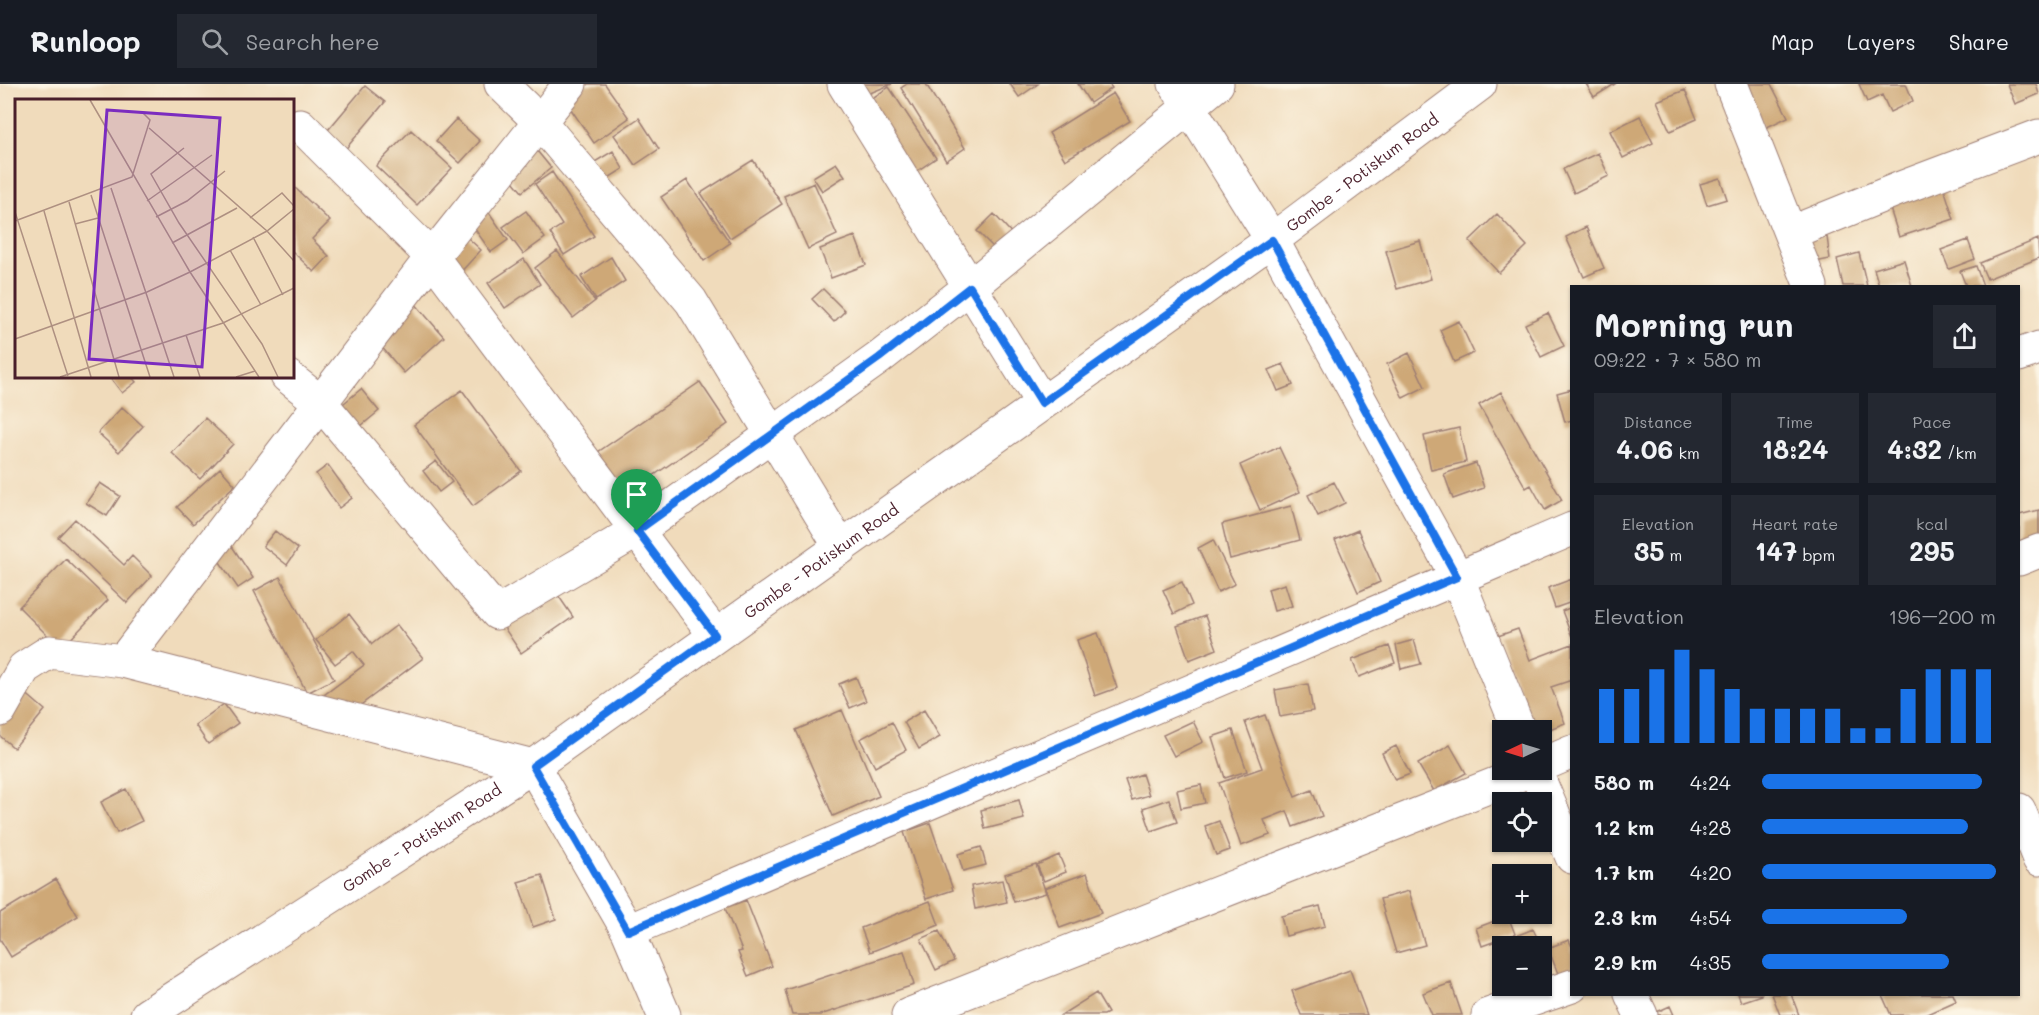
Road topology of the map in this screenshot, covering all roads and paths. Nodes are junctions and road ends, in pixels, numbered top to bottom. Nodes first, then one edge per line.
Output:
1 (501, 84) edge
2 (570, 84) edge
3 (844, 84) edge
4 (1217, 84) edge
5 (1480, 84) edge
6 (1731, 84) edge
7 (1182, 95) edge
8 (540, 122) junction
9 (300, 125) dead end
10 (2039, 136) edge
11 (1790, 233) junction
12 (1272, 240) junction
13 (432, 257) junction
14 (1811, 285) edge
15 (970, 287) junction
16 (2039, 348) edge
17 (2020, 355) edge
18 (290, 378) edge
19 (320, 402) junction
20 (1042, 403) junction
21 (772, 433) junction
22 (1570, 530) edge
23 (637, 531) junction
24 (840, 548) junction
25 (2039, 551) edge
26 (2020, 560) edge
27 (1457, 577) junction
28 (715, 635) junction
29 (123, 661) junction
30 (0, 710) edge
31 (1515, 720) edge
32 (1570, 753) edge
33 (1552, 761) edge
34 (533, 766) junction
35 (1505, 780) edge
36 (1539, 780) edge
37 (2025, 816) edge
38 (1570, 852) edge
39 (2039, 859) edge
40 (628, 931) junction
41 (1570, 987) edge
42 (1632, 996) edge
43 (147, 1015) edge
44 (664, 1015) edge
45 (908, 1015) edge
46 (1488, 1015) edge
47 (1641, 1015) edge

1 - 8 street
2 - 8 street
3 - 15 street
4 - 7 street
5 - 12 street, Gombe - Potiskum Road
6 - 11 street
7 - 12 street
7 - 15 street
8 - 13 street
8 - 21 street
9 - 13 street
10 - 11 street
11 - 14 street
12 - 20 street, Gombe - Potiskum Road
12 - 27 street
13 - 19 street
13 - 23 street
15 - 20 street
15 - 21 street
16 - 17 street
18 - 19 street
19 - 23 street
19 - 29 street
20 - 24 street, Gombe - Potiskum Road
21 - 23 street
21 - 24 street
22 - 27 street
23 - 28 street
24 - 28 street, Gombe - Potiskum Road
25 - 26 street
27 - 31 street
27 - 40 street
28 - 34 street, Gombe - Potiskum Road
29 - 30 street
29 - 34 street
32 - 33 street
34 - 40 street
34 - 43 street, Gombe - Potiskum Road
35 - 45 street
36 - 38 street
37 - 39 street
40 - 44 street
41 - 46 street
42 - 47 street

